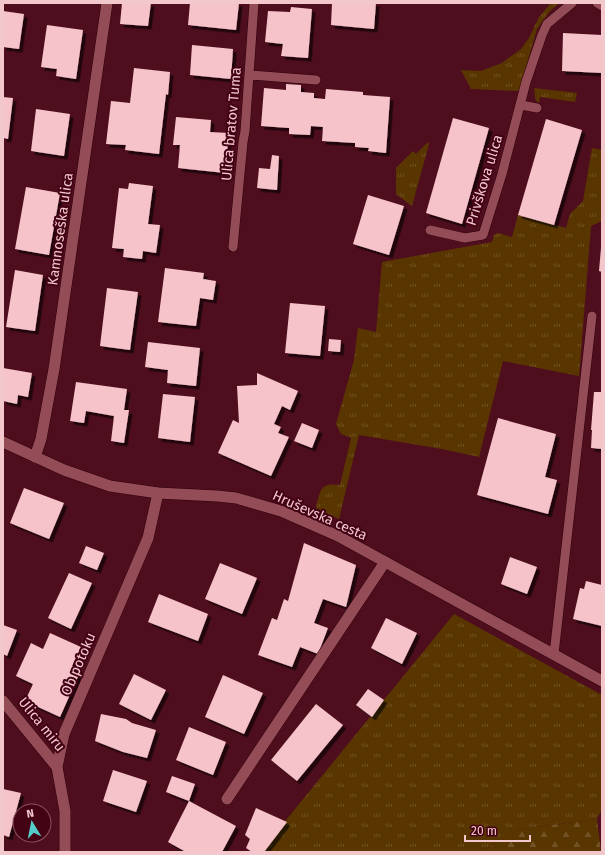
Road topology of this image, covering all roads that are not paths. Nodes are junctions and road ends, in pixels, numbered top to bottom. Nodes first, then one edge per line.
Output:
1 (107, 3) edge
2 (254, 3) edge
3 (572, 3) edge
4 (597, 3) edge
5 (602, 6) edge
6 (250, 75) junction
7 (316, 80) dead end
8 (521, 105) junction
9 (537, 108) dead end
10 (430, 230) dead end
11 (233, 247) dead end
12 (592, 316) dead end
13 (3, 442) edge
14 (35, 457) junction
15 (158, 493) junction
16 (385, 562) junction
17 (554, 654) junction
18 (602, 681) edge
19 (3, 701) edge
20 (57, 767) junction
21 (226, 798) dead end
22 (66, 852) edge

1 - 14 street, Kamnoseška ulica
2 - 6 lane, Ulica bratov Tuma
3 - 8 lane, Privškova ulica
4 - 5 lane
6 - 7 lane
6 - 11 lane, Ulica bratov Tuma
8 - 9 lane
8 - 10 lane, Privškova ulica
12 - 17 lane
13 - 14 street, Hruševska cesta
14 - 15 street, Hruševska cesta
15 - 16 street, Hruševska cesta
15 - 20 street, Ob potoku
16 - 17 street, Hruševska cesta
16 - 21 street
17 - 18 street, Hruševska cesta
19 - 20 street, Ulica miru
20 - 22 street, Ob potoku

